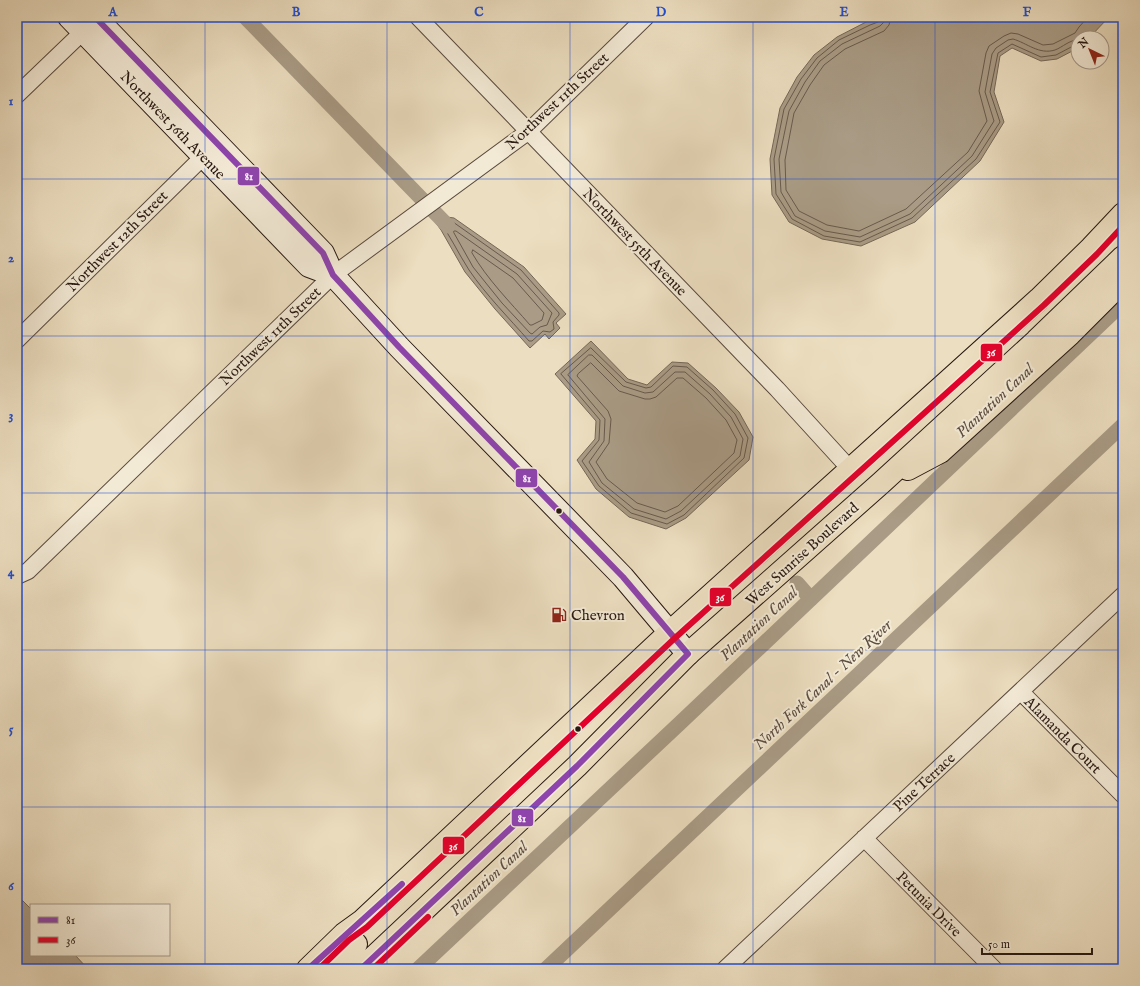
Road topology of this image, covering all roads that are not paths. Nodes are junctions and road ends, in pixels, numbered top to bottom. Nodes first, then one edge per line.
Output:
1 (418, 17) edge
2 (646, 17) edge
3 (86, 21) edge
4 (17, 95) edge
5 (529, 131) junction
6 (210, 150) junction
7 (1123, 214) edge
8 (1123, 257) edge
9 (333, 275) junction
10 (1123, 281) edge
11 (17, 340) edge
12 (850, 469) junction
13 (881, 483) junction
14 (17, 576) edge
15 (1123, 595) edge
16 (670, 632) junction
17 (688, 654) junction
18 (1020, 692) junction
19 (1123, 795) edge
20 (864, 838) junction
21 (362, 921) junction
22 (308, 969) edge
23 (332, 969) edge
24 (361, 969) edge
25 (725, 969) edge
26 (994, 969) edge

1 - 5 street, Northwest 55th Avenue
2 - 5 street, Northwest 11th Street
3 - 4 street
3 - 6 street, Northwest 56th Avenue
5 - 9 street, Northwest 11th Street
5 - 12 street, Northwest 55th Avenue
6 - 9 street, Northwest 56th Avenue
6 - 11 street, Northwest 12th Street
7 - 12 highway, West Sunrise Boulevard
8 - 13 highway, West Sunrise Boulevard
9 - 14 street, Northwest 11th Street
9 - 16 street, Northwest 56th Avenue
10 - 13 highway
12 - 16 highway, West Sunrise Boulevard
13 - 17 highway, West Sunrise Boulevard
15 - 18 street, Pine Terrace
16 - 17 street, Northwest 56th Avenue
16 - 21 highway, West Sunrise Boulevard
17 - 24 highway, West Sunrise Boulevard
18 - 19 street, Alamanda Court
18 - 20 street, Pine Terrace
20 - 25 street, Pine Terrace
20 - 26 street, Petunia Drive
21 - 22 highway, West Sunrise Boulevard
21 - 23 highway

